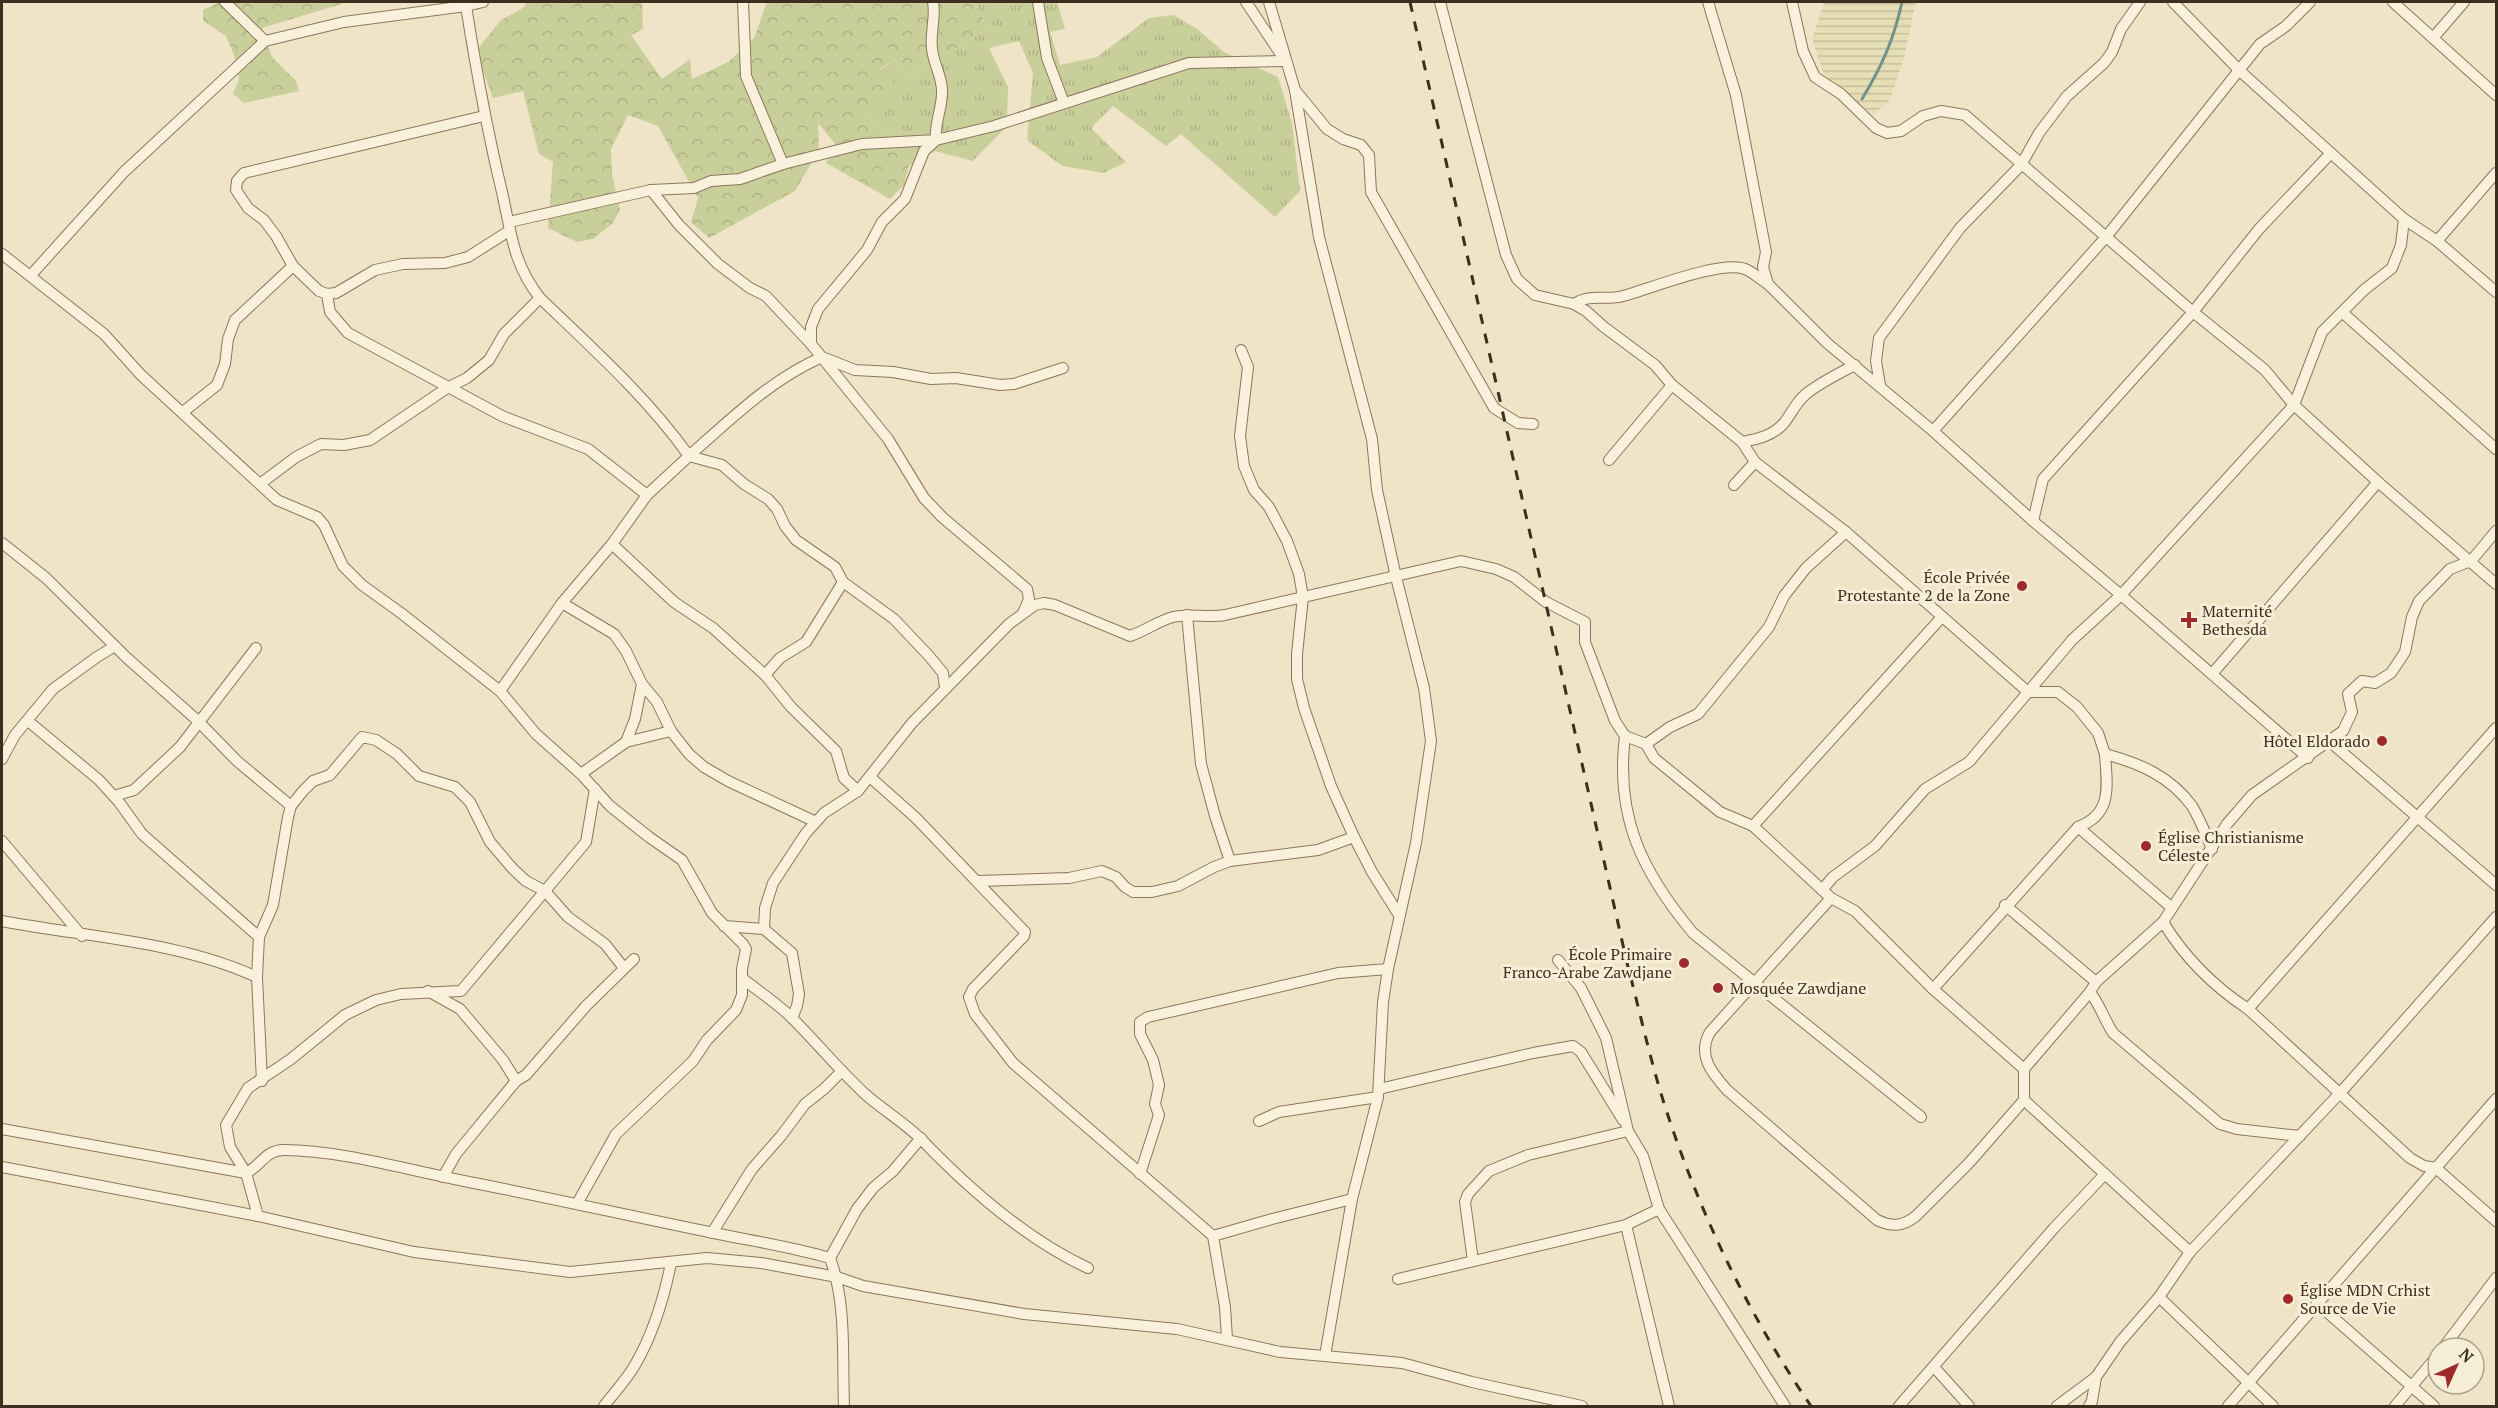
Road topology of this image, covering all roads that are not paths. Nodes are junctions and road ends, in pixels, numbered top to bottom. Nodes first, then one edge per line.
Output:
1 (225, 2) edge
2 (483, 2) edge
3 (743, 2) edge
4 (933, 2) edge
5 (1038, 2) edge
6 (1246, 2) edge
7 (1269, 2) edge
8 (1440, 2) edge
9 (1708, 2) edge
10 (1792, 2) edge
11 (2140, 2) edge
12 (2173, 2) edge
13 (2310, 2) edge
14 (2393, 2) edge
15 (2464, 2) edge
16 (466, 6) junction
17 (2433, 38) junction
18 (265, 41) junction
19 (1285, 61) junction
20 (2240, 71) junction
21 (1294, 90) junction
22 (2496, 95) edge
23 (1064, 103) junction
24 (484, 117) junction
25 (936, 140) junction
26 (2331, 153) junction
27 (783, 164) junction
28 (2021, 165) junction
29 (2496, 173) edge
30 (651, 190) junction
31 (2404, 219) junction
32 (509, 226) junction
33 (2106, 237) junction
34 (2437, 241) junction
35 (2, 254) edge
36 (292, 267) junction
37 (31, 275) junction
38 (1768, 284) junction
39 (2496, 292) edge
40 (327, 294) junction
41 (540, 298) junction
42 (1574, 304) junction
43 (2193, 312) junction
44 (2343, 312) junction
45 (811, 344) junction
46 (1241, 350) dead end
47 (822, 357) junction
48 (1855, 365) junction
49 (1063, 368) dead end
50 (1672, 385) junction
51 (1880, 385) junction
52 (447, 388) junction
53 (2294, 405) junction
54 (183, 412) junction
55 (1533, 424) dead end
56 (1933, 431) junction
57 (1742, 442) junction
58 (2496, 449) edge
59 (689, 456) junction
60 (1609, 460) dead end
61 (1755, 462) junction
62 (2378, 482) junction
63 (260, 484) junction
64 (1734, 485) dead end
65 (647, 495) junction
66 (2033, 521) junction
67 (2496, 531) edge
68 (1846, 532) junction
69 (2, 543) edge
70 (612, 544) junction
71 (2471, 561) junction
72 (1396, 577) junction
73 (843, 582) junction
74 (2496, 584) edge
75 (1027, 589) junction
76 (2121, 595) junction
77 (1303, 597) junction
78 (562, 603) junction
79 (1044, 603) junction
80 (1023, 613) junction
81 (1187, 615) junction
82 (1941, 618) junction
83 (115, 646) junction
84 (256, 648) dead end
85 (2212, 674) junction
86 (765, 675) junction
87 (642, 684) junction
88 (945, 687) junction
89 (500, 691) junction
90 (2028, 692) junction
91 (28, 721) junction
92 (198, 722) junction
93 (2496, 728) edge
94 (671, 731) junction
95 (1624, 736) junction
96 (2328, 740) junction
97 (626, 742) junction
98 (1646, 744) junction
99 (2105, 754) junction
100 (2308, 758) junction
101 (2, 759) edge
102 (581, 774) junction
103 (870, 777) junction
104 (594, 789) junction
105 (858, 790) junction
106 (114, 796) junction
107 (291, 806) junction
108 (2419, 817) junction
109 (816, 822) junction
110 (1753, 826) junction
111 (2078, 826) junction
112 (1354, 837) junction
113 (2, 841) edge
114 (2212, 849) junction
115 (1230, 861) junction
116 (978, 881) junction
117 (2496, 885) edge
118 (1822, 890) junction
119 (544, 891) junction
120 (1831, 898) junction
121 (2006, 905) junction
122 (2172, 908) junction
123 (1399, 915) junction
124 (2496, 917) edge
125 (2, 921) edge
126 (2163, 922) junction
127 (724, 926) junction
128 (764, 929) junction
129 (82, 936) junction
130 (259, 937) junction
131 (634, 959) dead end
132 (1558, 960) dead end
133 (624, 968) junction
134 (1388, 969) junction
135 (257, 977) junction
136 (742, 978) junction
137 (1755, 982) junction
138 (2093, 987) junction
139 (1933, 989) junction
140 (428, 991) junction
141 (2248, 1009) junction
142 (792, 1017) junction
143 (2024, 1069) junction
144 (842, 1071) junction
145 (262, 1081) junction
146 (516, 1081) junction
147 (2341, 1092) junction
148 (1379, 1093) junction
149 (2496, 1099) edge
150 (2024, 1100) junction
151 (1921, 1117) dead end
152 (1259, 1121) dead end
153 (1627, 1127) junction
154 (2, 1129) edge
155 (2300, 1136) junction
156 (921, 1138) junction
157 (2, 1167) edge
158 (2436, 1168) junction
159 (246, 1173) junction
160 (1140, 1174) junction
161 (2105, 1174) junction
162 (442, 1177) junction
163 (1352, 1199) junction
164 (578, 1202) junction
165 (1659, 1209) junction
166 (258, 1216) junction
167 (2496, 1221) edge
168 (1626, 1225) junction
169 (712, 1233) junction
170 (1213, 1236) junction
171 (2190, 1252) junction
172 (830, 1258) junction
173 (1473, 1261) junction
174 (671, 1263) junction
175 (1088, 1268) dead end
176 (837, 1277) junction
177 (2496, 1278) edge
178 (1398, 1279) dead end
179 (2159, 1297) junction
180 (2319, 1305) junction
181 (2452, 1336) edge
182 (1227, 1339) junction
183 (1325, 1356) junction
184 (1934, 1367) junction
185 (2426, 1370) edge
186 (2096, 1377) junction
187 (2249, 1382) junction
188 (2412, 1388) junction
189 (604, 1407) edge
190 (844, 1407) edge
191 (1582, 1407) edge
192 (1670, 1407) edge
193 (1785, 1407) edge
194 (1899, 1407) edge
195 (1969, 1407) edge
196 (2057, 1407) edge
197 (2089, 1407) edge
198 (2228, 1407) edge
199 (2273, 1407) edge
200 (2395, 1407) edge
201 (2434, 1407) edge

1 - 18 street
2 - 16 street
3 - 27 street
4 - 25 street
5 - 23 street
6 - 19 street
7 - 19 street
8 - 42 street
9 - 38 street
10 - 28 street
11 - 28 street
12 - 20 street
13 - 20 street
14 - 17 street
15 - 17 street
16 - 18 street
16 - 24 street
17 - 22 street
18 - 37 street
19 - 21 street
19 - 23 street
20 - 26 street
20 - 33 street
21 - 55 street
21 - 72 street
23 - 25 street
24 - 32 street
24 - 36 street
25 - 27 street
25 - 45 street
26 - 31 street
26 - 43 street
27 - 30 street
28 - 33 street
28 - 51 street
29 - 34 street
30 - 32 street
30 - 45 street
31 - 34 street
31 - 44 street
32 - 40 street
32 - 41 street
33 - 43 street
33 - 56 street
34 - 39 street
35 - 37 street
36 - 40 street
36 - 54 street
37 - 54 street
38 - 42 street
38 - 48 street
40 - 52 street
41 - 52 street
41 - 59 street
42 - 50 street
43 - 53 street
43 - 66 street
44 - 53 street
44 - 58 street
45 - 47 street
46 - 77 street
47 - 49 street
47 - 59 street
47 - 75 street
48 - 51 street
48 - 57 street
50 - 57 street
50 - 60 street
51 - 56 street
52 - 63 street
52 - 65 street
53 - 62 street
53 - 76 street
54 - 63 street
56 - 66 street
57 - 61 street
59 - 65 street
59 - 73 street
61 - 64 street
61 - 68 street
62 - 71 street
62 - 85 street
63 - 89 street
65 - 70 street
66 - 76 street
67 - 71 street
68 - 82 street
68 - 98 street
69 - 83 street
70 - 78 street
70 - 86 street
71 - 74 street
71 - 96 street
72 - 77 street
72 - 95 street
72 - 123 street
73 - 86 street
73 - 88 street
75 - 79 street
75 - 80 street
76 - 85 street
76 - 90 street
77 - 81 street
77 - 112 street
78 - 87 street
78 - 89 street
79 - 80 street
79 - 81 street
80 - 88 street
81 - 115 street
82 - 90 street
82 - 110 street
83 - 91 street
83 - 92 street
84 - 92 street
85 - 100 street
86 - 105 street
87 - 94 street
87 - 97 street
88 - 103 street
89 - 102 street
90 - 99 street
90 - 118 street
91 - 101 street
91 - 106 street
92 - 106 street
92 - 107 street
93 - 108 street
94 - 97 street
94 - 109 street
95 - 98 street
95 - 137 street
96 - 100 street
96 - 108 street
97 - 102 street
98 - 110 street
99 - 111 street
99 - 114 street
100 - 114 street
102 - 104 street
103 - 105 street
103 - 116 street
104 - 119 street
104 - 127 street
105 - 109 street
106 - 130 street
107 - 119 street
107 - 130 street
108 - 117 street
108 - 141 street
109 - 128 street
110 - 118 street
111 - 121 street
111 - 122 street
112 - 115 street
112 - 123 street
113 - 129 street
114 - 122 street
115 - 116 street
116 - 160 street
118 - 120 street
119 - 133 street
119 - 140 street
120 - 137 street
120 - 139 street
121 - 138 street
121 - 139 street
122 - 126 street
123 - 134 street
124 - 147 street
125 - 129 street
126 - 138 street
126 - 141 street
127 - 128 street
127 - 136 street
128 - 142 street
129 - 135 street
130 - 135 street
131 - 133 street
132 - 153 street
133 - 146 street
134 - 148 street
134 - 160 street
135 - 145 street
136 - 142 street
136 - 164 street
137 - 150 street
137 - 151 street
138 - 143 street
138 - 155 street
139 - 143 street
140 - 145 street
140 - 146 street
141 - 147 street
142 - 144 street
143 - 150 street
144 - 156 street
144 - 169 street
145 - 159 street
146 - 162 street
147 - 155 street
147 - 158 street
148 - 152 street
148 - 153 street
148 - 163 street
149 - 158 street
150 - 161 street
153 - 165 street
153 - 173 street
154 - 159 street
155 - 171 street
156 - 172 street
156 - 175 street
157 - 166 street
158 - 167 street
158 - 180 street
159 - 162 street
159 - 166 street
160 - 170 street
161 - 171 street
161 - 184 street
162 - 164 street
163 - 170 street
163 - 183 street
164 - 169 street
165 - 168 street
165 - 193 street
166 - 174 street
168 - 173 street
168 - 192 street
169 - 172 street
170 - 182 street
171 - 179 street
172 - 176 street
173 - 178 street
174 - 176 street
174 - 189 street
176 - 182 street
176 - 190 street
177 - 181 street
179 - 186 street
179 - 187 street
180 - 187 street
180 - 188 street
182 - 183 street
183 - 191 street
184 - 194 street
184 - 195 street
185 - 188 street
186 - 196 street
186 - 197 street
187 - 198 street
187 - 199 street
188 - 200 street
188 - 201 street

